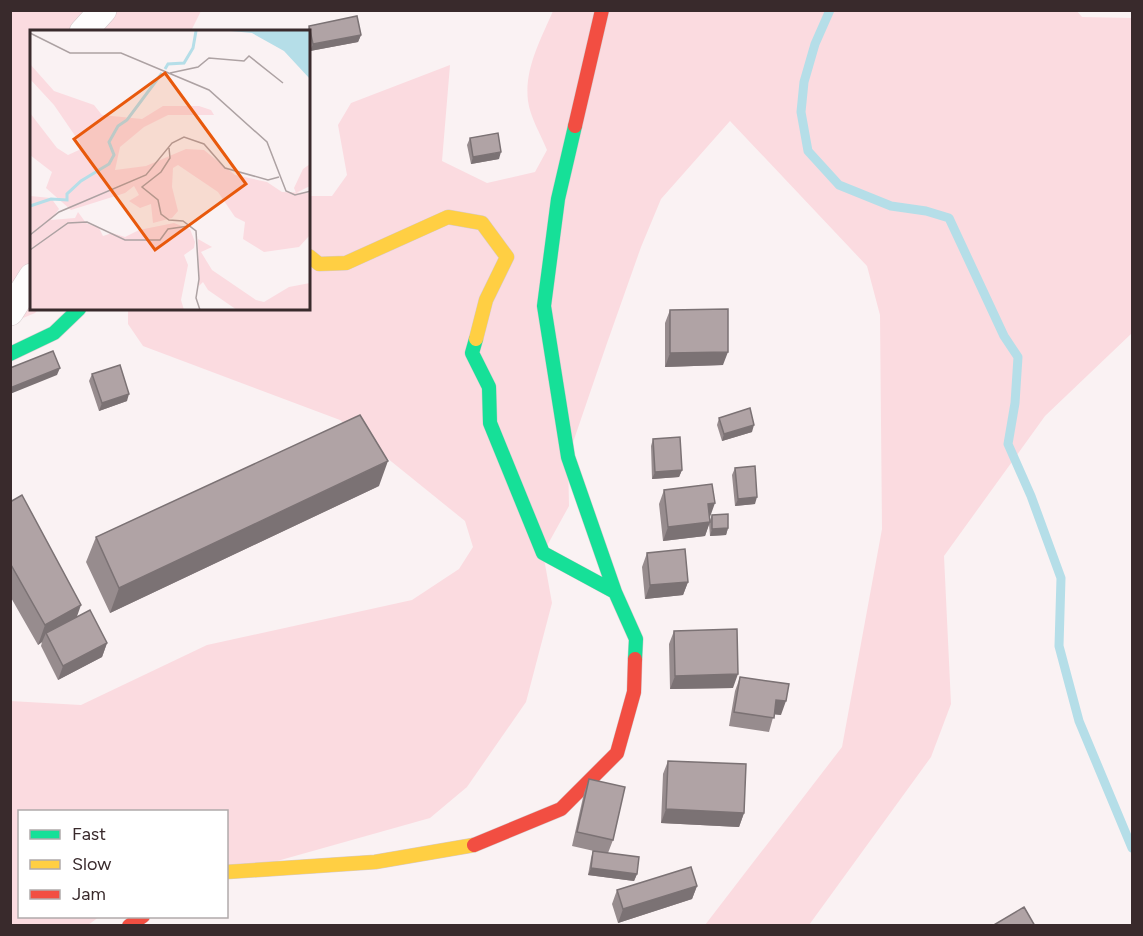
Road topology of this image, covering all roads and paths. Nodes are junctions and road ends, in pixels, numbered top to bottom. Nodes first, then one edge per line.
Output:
1 (103, 10) edge
2 (602, 10) edge
3 (85, 30) edge
4 (310, 257) edge
5 (30, 280) edge
6 (78, 310) edge
7 (10, 312) edge
8 (10, 354) edge
9 (615, 592) junction
10 (228, 872) edge

1 - 3 street
2 - 9 main road
4 - 9 main road
5 - 7 street
6 - 8 main road
9 - 10 main road

